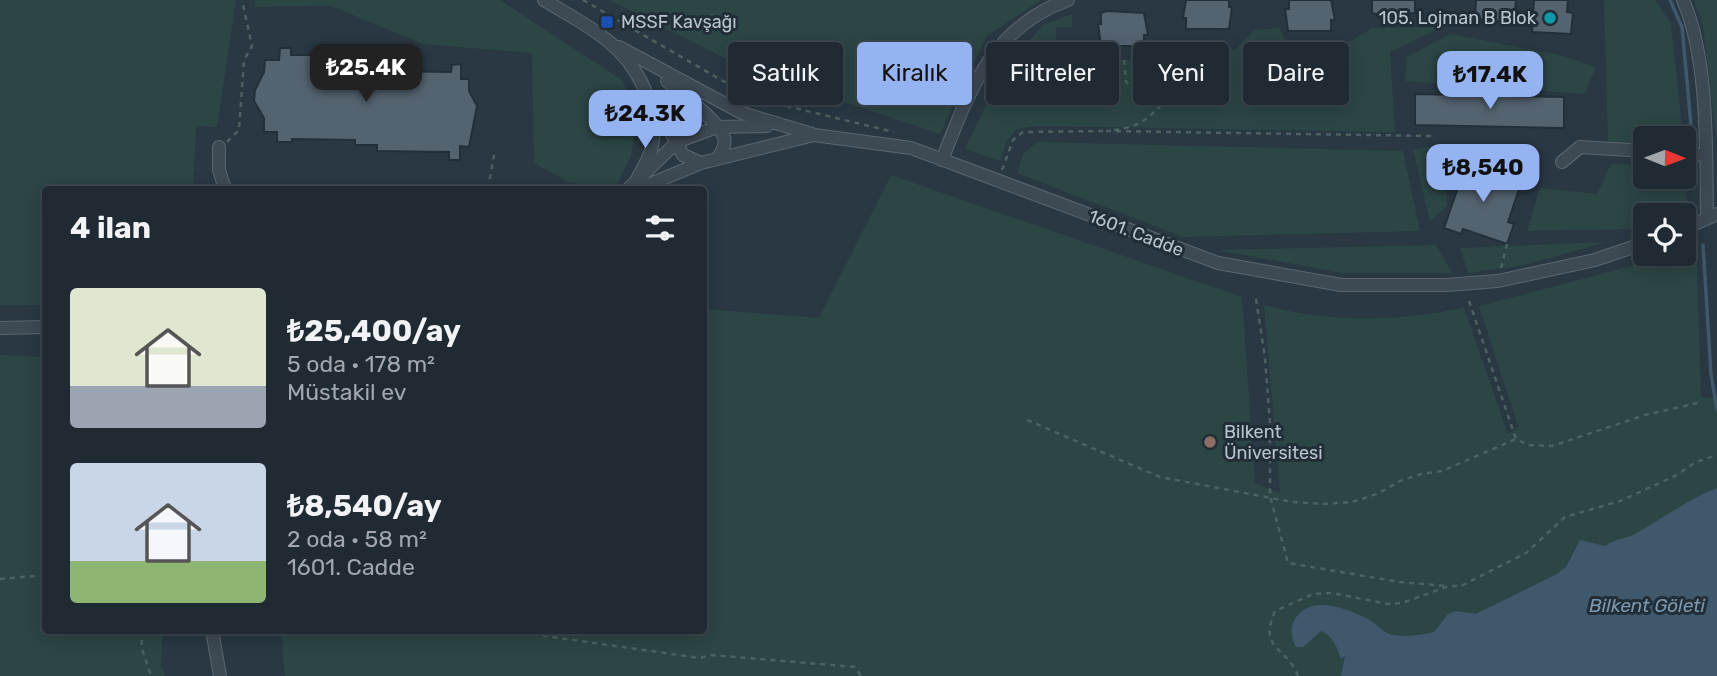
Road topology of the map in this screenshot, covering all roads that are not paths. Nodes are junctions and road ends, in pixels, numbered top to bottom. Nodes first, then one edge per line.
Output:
1 (544, 0) edge
2 (1068, 0) edge
3 (1683, 0) edge
4 (610, 41) junction
5 (648, 65) junction
6 (641, 81) junction
7 (777, 125) junction
8 (717, 127) junction
9 (814, 135) junction
10 (677, 142) junction
11 (219, 147) road end
12 (1633, 150) edge
13 (1696, 155) edge
14 (1706, 155) junction
15 (718, 158) junction
16 (942, 160) junction
17 (1562, 162) dead end
18 (701, 163) junction
19 (224, 186) edge
20 (634, 186) edge
21 (1712, 216) edge
22 (1696, 223) edge
23 (1633, 247) edge
24 (42, 327) edge
25 (0, 328) edge
26 (213, 634) edge
27 (220, 676) edge

1 - 4 street
2 - 16 street
3 - 14 street
4 - 5 street
4 - 6 street
5 - 7 street
5 - 8 street
6 - 10 street
6 - 20 street
7 - 8 street
7 - 9 street
8 - 10 street
8 - 15 street
9 - 15 street, 1601. Cadde
9 - 16 street, 1601. Cadde
10 - 18 street
10 - 20 street
11 - 19 street
12 - 17 street
13 - 14 street
14 - 21 street
15 - 18 street, 1601. Cadde
16 - 23 street, 1601. Cadde
18 - 20 street, 1601. Cadde
21 - 22 street
24 - 25 street
26 - 27 street

